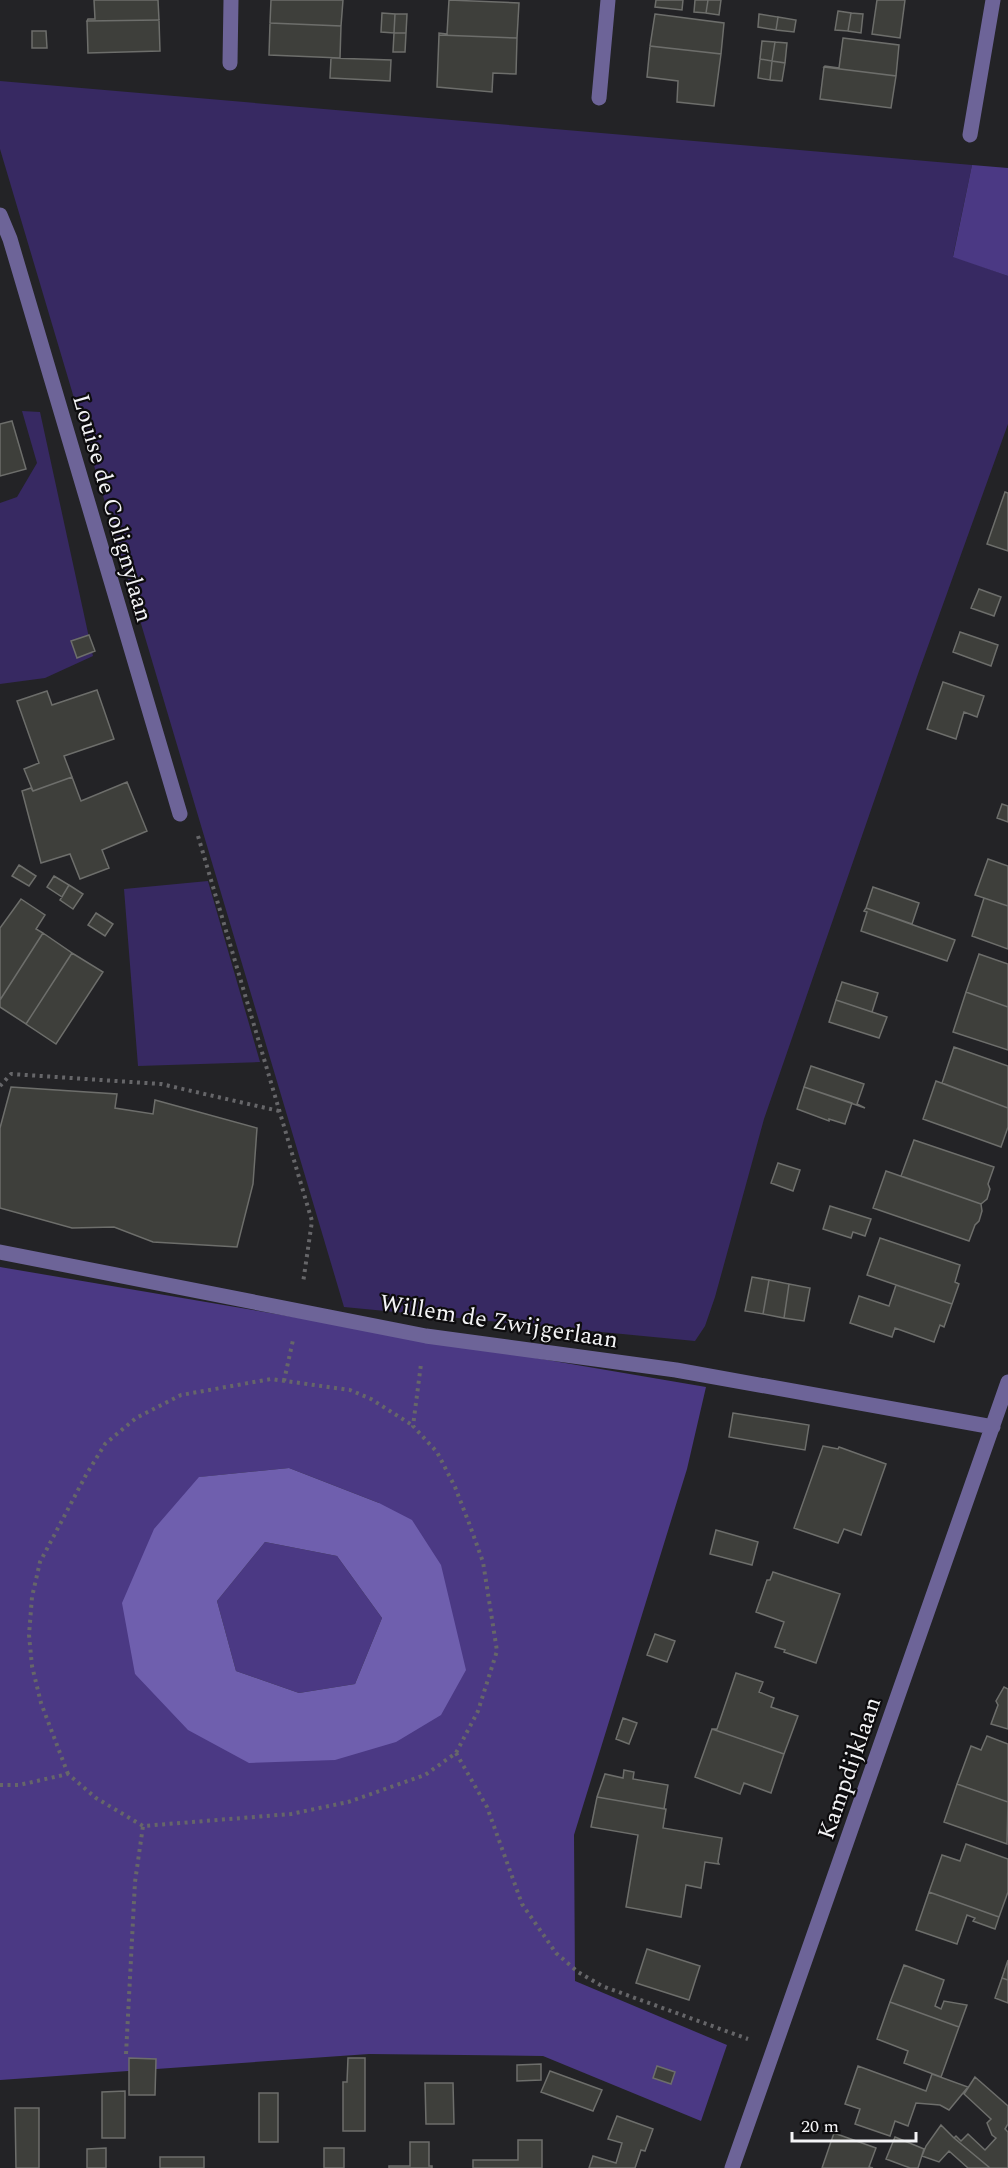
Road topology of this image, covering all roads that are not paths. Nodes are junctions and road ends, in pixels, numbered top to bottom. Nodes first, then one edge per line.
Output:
1 (231, 0) edge
2 (608, 0) edge
3 (993, 0) edge
4 (230, 63) dead end
5 (599, 98) dead end
6 (970, 135) dead end
7 (0, 215) edge
8 (180, 814) road end
9 (0, 1252) edge
10 (1006, 1392) edge
11 (993, 1427) junction
12 (732, 2168) edge

1 - 4 street
2 - 5 street
3 - 6 street
7 - 8 street, Louise de Colignylaan
9 - 11 street, Willem de Zwijgerlaan
10 - 11 street, Kampdijklaan
11 - 12 street, Kampdijklaan

